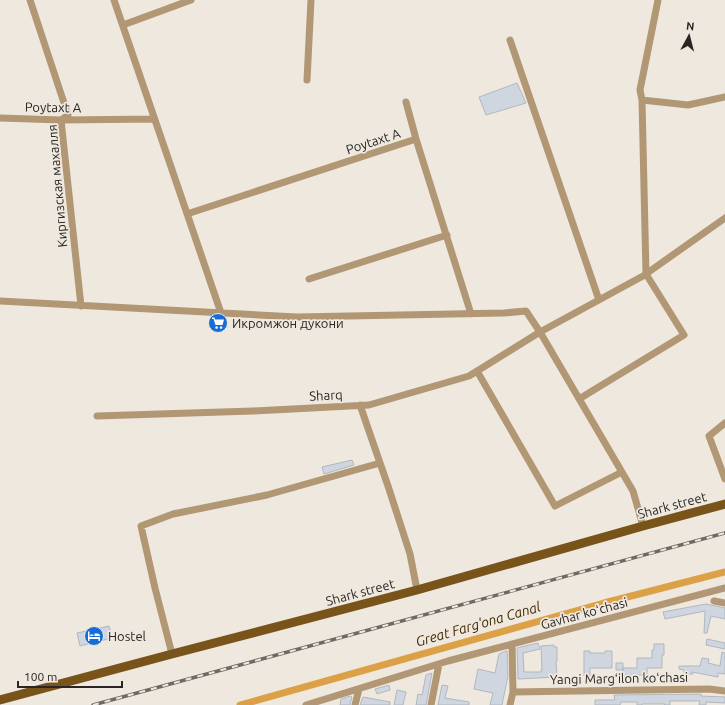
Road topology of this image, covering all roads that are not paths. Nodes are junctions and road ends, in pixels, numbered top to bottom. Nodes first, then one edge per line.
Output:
1 (30, 0) edge
2 (114, 0) edge
3 (190, 0) edge
4 (310, 0) edge
5 (658, 0) edge
6 (123, 26) junction
7 (510, 40) dead end
8 (307, 80) dead end
9 (725, 97) edge
10 (642, 100) junction
11 (406, 102) dead end
12 (0, 118) edge
13 (61, 120) junction
14 (154, 120) junction
15 (416, 139) junction
16 (187, 214) junction
17 (725, 218) edge
18 (446, 235) junction
19 (646, 274) junction
20 (308, 279) dead end
21 (599, 300) junction
22 (0, 301) edge
23 (81, 306) junction
24 (220, 313) junction
25 (472, 314) junction
26 (540, 332) junction
27 (477, 372) junction
28 (579, 399) junction
29 (360, 405) junction
30 (97, 416) dead end
31 (725, 423) edge
32 (380, 463) junction
33 (622, 472) junction
34 (725, 479) edge
35 (725, 504) edge
36 (643, 526) junction
37 (725, 588) edge
38 (417, 590) junction
39 (714, 601) dead end
40 (725, 603) edge
41 (512, 644) junction
42 (172, 654) junction
43 (439, 664) junction
44 (358, 689) junction
45 (725, 691) edge
46 (513, 692) junction
47 (0, 700) edge
48 (306, 705) edge
49 (355, 705) edge
50 (431, 705) edge
51 (510, 705) edge

1 - 13 street, Киргизская махалля
2 - 6 street
3 - 6 street
4 - 8 street
5 - 10 street
6 - 14 street
7 - 21 street
9 - 10 street
10 - 19 street
11 - 15 street
12 - 13 street, Poytaxt A
13 - 14 street, Poytaxt A
13 - 23 street, Киргизская махалля
14 - 16 street
15 - 16 street, Poytaxt A
15 - 18 street, Poytaxt A
16 - 24 street
17 - 19 street, Sharq
18 - 20 street
18 - 25 street, Poytaxt A
19 - 21 street, Sharq
19 - 28 street
21 - 26 street, Sharq
22 - 23 street
23 - 24 street
24 - 25 street
25 - 26 street
26 - 27 street, Sharq
26 - 28 street
27 - 29 street, Sharq
27 - 33 street
28 - 33 street
29 - 30 street, Sharq
29 - 32 street
31 - 34 street
32 - 38 street
32 - 42 street
33 - 36 street
35 - 36 main road, Shark street
36 - 38 main road, Shark street
37 - 41 street, Gavhar koʻchasi
38 - 42 main road, Shark street
39 - 40 street
41 - 43 street, Gavhar koʻchasi
41 - 46 street
42 - 47 main road, Shark street
43 - 44 street, Gavhar koʻchasi
43 - 50 street
44 - 48 street, Gavhar koʻchasi
44 - 49 street
45 - 46 street, Yangi Margʻilon koʻchasi
46 - 51 street

